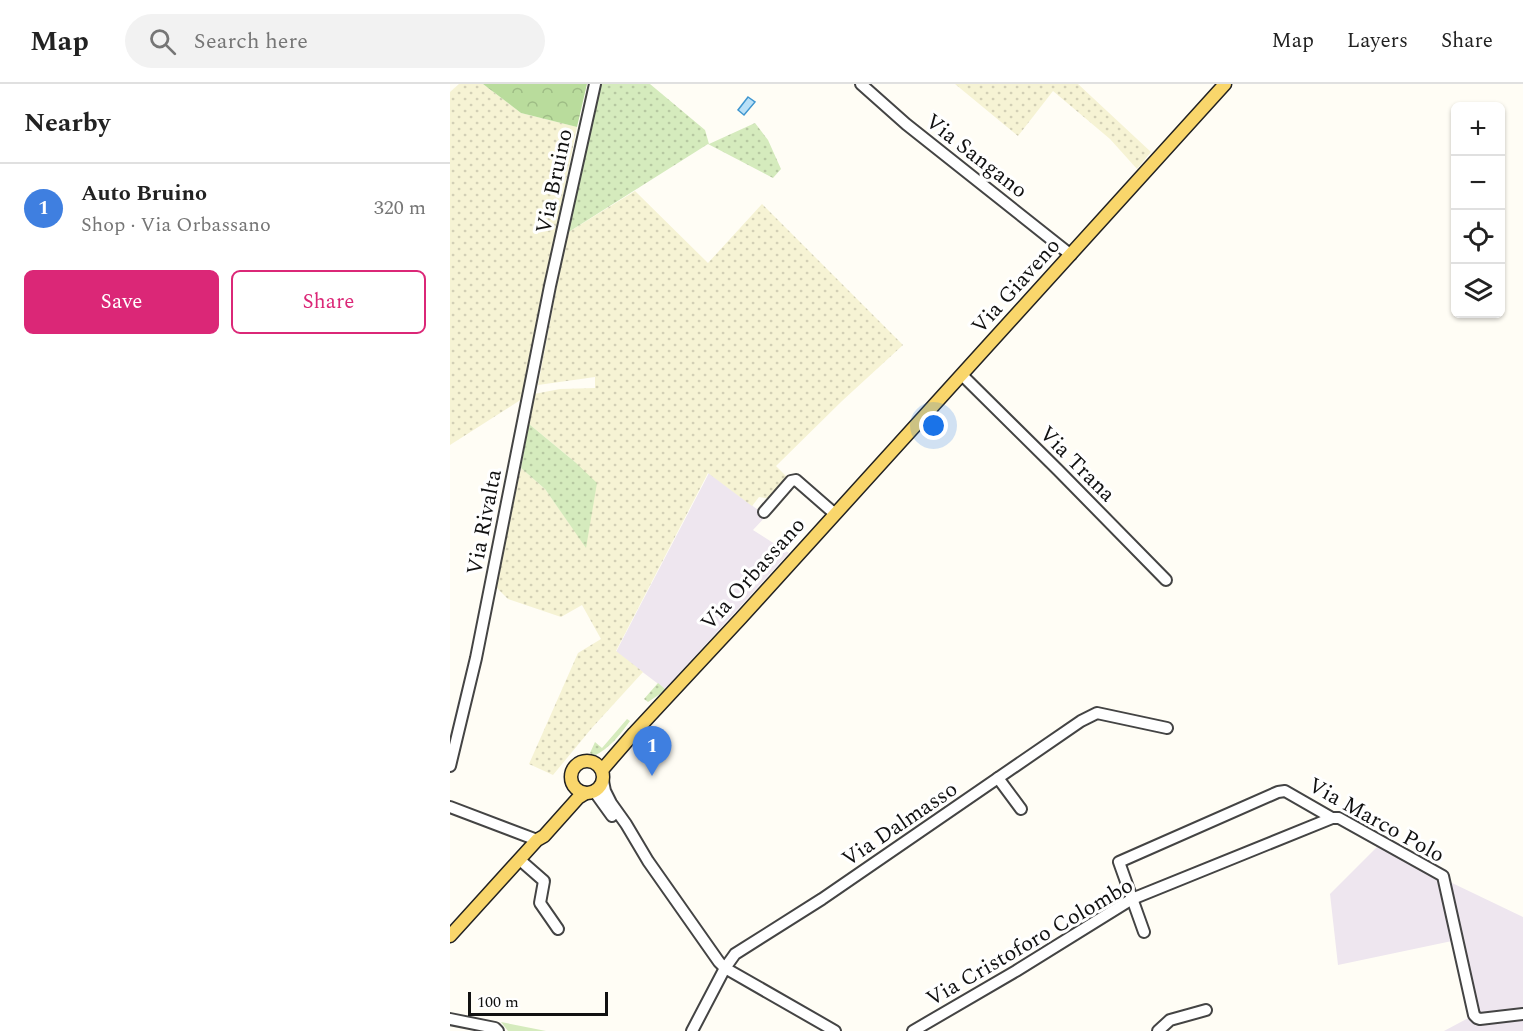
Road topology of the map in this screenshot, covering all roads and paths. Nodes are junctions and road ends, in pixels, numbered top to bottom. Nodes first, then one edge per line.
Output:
1 (595, 84) edge
2 (861, 84) edge
3 (1225, 84) edge
4 (1071, 255) junction
5 (550, 286) joint
6 (962, 375) junction
7 (765, 512) dead end
8 (835, 514) junction
9 (1166, 580) dead end
10 (450, 722) edge
11 (1167, 728) dead end
12 (458, 732) junction
13 (450, 766) edge
14 (600, 772) junction
15 (998, 778) junction
16 (573, 784) junction
17 (590, 792) junction
18 (450, 807) edge
19 (1021, 809) dead end
20 (1332, 818) junction
21 (537, 840) junction
22 (520, 860) junction
23 (648, 861) junction
24 (1132, 899) junction
25 (558, 929) dead end
26 (1144, 932) dead end
27 (450, 936) edge
28 (725, 968) junction
29 (1206, 1010) dead end
30 (1523, 1014) edge
31 (450, 1019) edge
32 (498, 1031) edge
33 (692, 1031) edge
34 (836, 1031) edge
35 (913, 1031) edge
36 (1158, 1031) edge

1 - 5 street, Via Bruino
2 - 4 street, Via Sangano
3 - 4 main road, Via Giaveno
4 - 6 main road, Via Giaveno
5 - 12 street, Via Rivalta
6 - 8 main road, Via Giaveno
6 - 9 street, Via Trana
7 - 8 street, Via Orbassano
8 - 14 main road, Via Orbassano
10 - 12 street
11 - 15 street, Via Dalmasso
12 - 13 street, Via Rivalta
14 - 16 main road, Via Orbassano
14 - 17 main road, Via Orbassano
14 - 23 street
15 - 19 street
15 - 28 street, Via Dalmasso
16 - 17 main road
16 - 21 main road, Via Orbassano
17 - 21 main road, Via Orbassano
17 - 23 street
18 - 21 street
20 - 24 street, Via Cristoforo Colombo
20 - 24 street, Via Marco Polo
20 - 30 street, Via Marco Polo
21 - 22 main road, Via Orbassano
22 - 25 street
22 - 27 main road, Via Orbassano
23 - 28 street
24 - 26 street, Via Marco Polo
24 - 35 street, Via Cristoforo Colombo
28 - 33 street, Via Dalmasso
28 - 34 street
29 - 36 street
31 - 32 street

